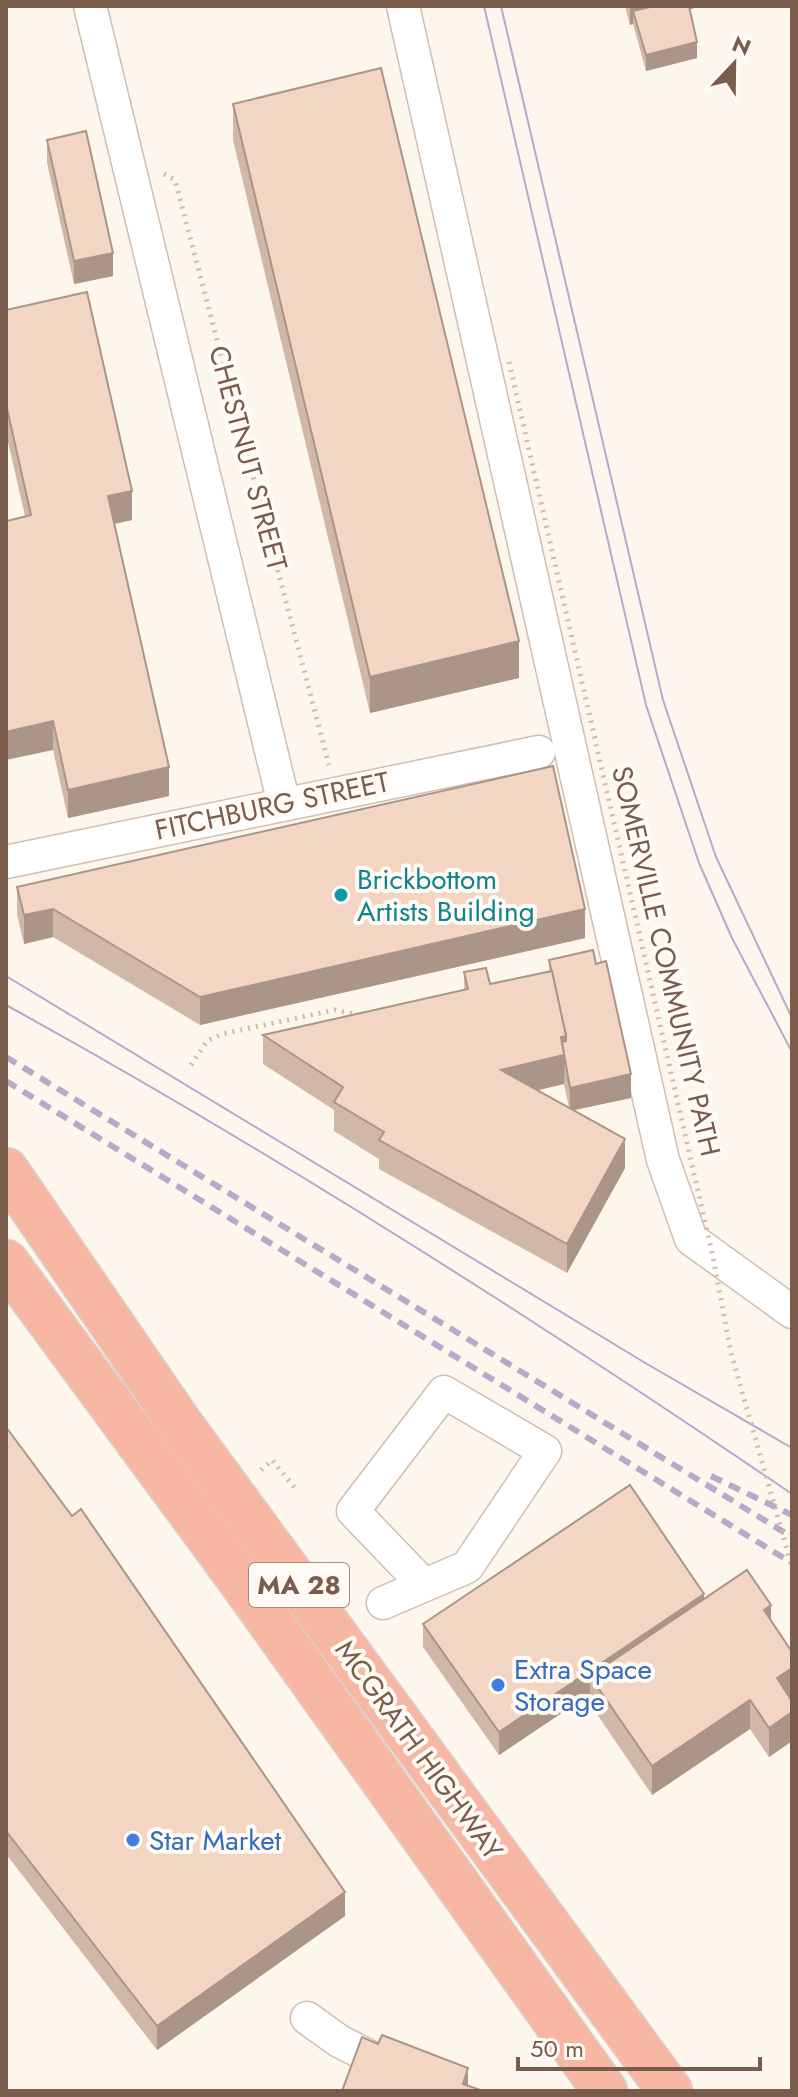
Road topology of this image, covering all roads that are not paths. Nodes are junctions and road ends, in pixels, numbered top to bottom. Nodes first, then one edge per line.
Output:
1 (90, 6) edge
2 (403, 6) edge
3 (539, 752) dead end
4 (284, 804) junction
5 (6, 862) edge
6 (6, 1170) edge
7 (6, 1262) edge
8 (792, 1312) edge
9 (424, 1585) junction
10 (383, 1603) dead end
11 (307, 2018) dead end
12 (380, 2062) edge
13 (605, 2091) edge
14 (670, 2091) edge

1 - 4 street, CHESTNUT STREET
2 - 8 street
3 - 4 street, FITCHBURG STREET
4 - 5 street, FITCHBURG STREET
6 - 14 highway, MCGRATH HIGHWAY / MA 28
7 - 13 highway, MCGRATH HIGHWAY / MA 28
9 - 9 street
9 - 10 street
11 - 12 street

